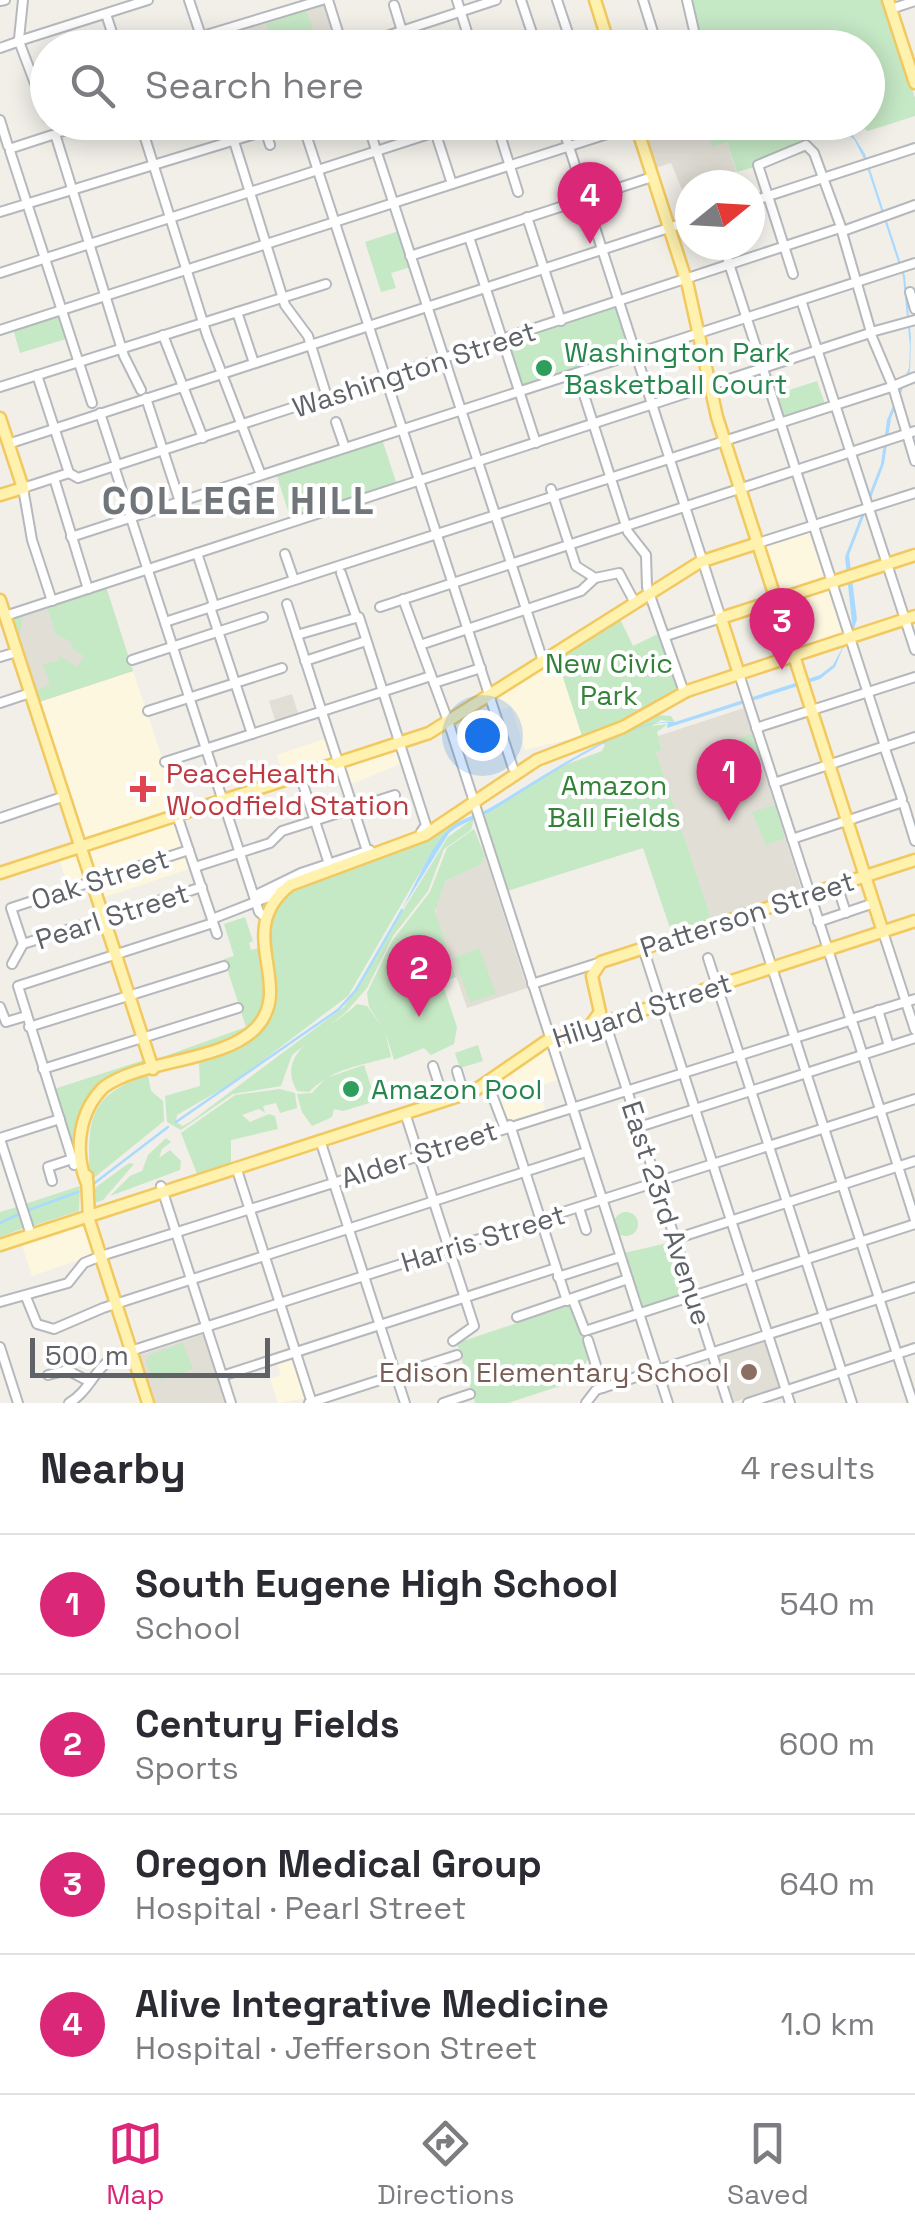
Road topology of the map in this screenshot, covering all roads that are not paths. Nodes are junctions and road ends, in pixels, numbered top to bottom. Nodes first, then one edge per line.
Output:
1 (24, 0) edge
2 (148, 0) edge
3 (190, 0) edge
4 (325, 0) edge
5 (456, 0) edge
6 (496, 0) edge
7 (521, 0) edge
8 (557, 0) edge
9 (595, 0) edge
10 (643, 0) edge
11 (687, 0) edge
12 (915, 1) edge
13 (889, 4) edge
14 (394, 5) dead end
15 (460, 12) junction
16 (106, 14) junction
17 (54, 30) edge
18 (111, 30) edge
19 (199, 30) edge
20 (240, 30) edge
21 (338, 30) edge
22 (402, 30) joint
23 (466, 30) edge
24 (531, 30) edge
25 (567, 30) edge
26 (604, 30) edge
27 (652, 30) edge
28 (695, 30) edge
29 (30, 38) edge
30 (19, 41) junction
31 (0, 48) edge
32 (30, 75) edge
33 (915, 83) edge
34 (0, 120) edge
35 (56, 140) edge
36 (146, 140) edge
37 (227, 140) edge
38 (234, 140) edge
39 (268, 140) edge
40 (308, 140) edge
41 (373, 140) edge
42 (406, 140) edge
43 (438, 140) edge
44 (502, 140) edge
45 (567, 140) edge
46 (587, 140) edge
47 (640, 140) edge
48 (270, 145) dead end
49 (569, 146) junction
50 (915, 148) edge
51 (7, 149) edge
52 (377, 152) junction
53 (153, 164) junction
54 (510, 165) junction
55 (318, 170) junction
56 (652, 177) junction
57 (822, 178) junction
58 (452, 184) junction
59 (72, 189) junction
60 (250, 192) junction
61 (518, 192) dead end
62 (768, 196) junction
63 (765, 197) edge
64 (586, 198) junction
65 (393, 203) junction
66 (26, 204) junction
67 (915, 206) edge
68 (0, 212) edge
69 (170, 218) junction
70 (527, 218) junction
71 (335, 222) junction
72 (675, 226) edge
73 (669, 228) junction
74 (840, 231) junction
75 (468, 236) junction
76 (90, 244) junction
77 (266, 244) junction
78 (785, 248) junction
79 (602, 250) junction
80 (410, 256) junction
81 (43, 260) junction
82 (728, 260) edge
83 (915, 263) edge
84 (730, 266) junction
85 (544, 269) junction
86 (186, 270) junction
87 (0, 273) edge
88 (793, 274) dead end
89 (686, 280) junction
90 (856, 282) junction
91 (326, 284) dead end
92 (485, 288) junction
93 (910, 292) dead end
94 (106, 296) junction
95 (282, 297) junction
96 (801, 300) junction
97 (619, 302) junction
98 (427, 307) junction
99 (915, 310) edge
100 (59, 311) junction
101 (237, 312) junction
102 (746, 318) junction
103 (561, 321) junction
104 (911, 321) edge
105 (203, 322) junction
106 (369, 326) junction
107 (0, 330) edge
108 (695, 334) junction
109 (873, 334) junction
110 (162, 336) junction
111 (502, 340) junction
112 (311, 345) junction
113 (122, 348) junction
114 (818, 352) junction
115 (636, 354) junction
116 (444, 359) junction
117 (76, 363) junction
118 (254, 364) junction
119 (762, 370) junction
120 (223, 373) junction
121 (577, 373) junction
122 (37, 375) junction
123 (386, 378) junction
124 (895, 383) edge
125 (186, 385) junction
126 (711, 386) junction
127 (0, 387) edge
128 (519, 392) junction
129 (144, 394) junction
130 (327, 396) junction
131 (92, 402) dead end
132 (834, 403) junction
133 (652, 405) junction
134 (461, 411) junction
135 (100, 413) junction
136 (0, 418) edge
137 (779, 421) junction
138 (336, 422) dead end
139 (244, 424) junction
140 (593, 424) junction
141 (54, 428) junction
142 (402, 430) junction
143 (910, 433) edge
144 (203, 438) junction
145 (725, 439) junction
146 (536, 443) junction
147 (8, 444) junction
148 (345, 448) junction
149 (164, 450) junction
150 (850, 452) junction
151 (668, 457) junction
152 (915, 461) edge
153 (478, 462) junction
154 (116, 466) junction
155 (795, 470) junction
156 (69, 473) junction
157 (261, 476) junction
158 (610, 476) junction
159 (54, 478) junction
160 (420, 482) junction
161 (18, 489) junction
162 (741, 491) junction
163 (552, 492) junction
164 (915, 493) edge
165 (0, 495) edge
166 (180, 502) junction
167 (685, 508) junction
168 (868, 508) junction
169 (494, 514) junction
170 (131, 518) junction
171 (814, 526) junction
172 (627, 527) junction
173 (436, 533) junction
174 (71, 538) junction
175 (373, 538) dead end
176 (758, 543) junction
177 (569, 546) junction
178 (378, 552) junction
179 (197, 554) junction
180 (285, 554) dead end
181 (915, 555) edge
182 (703, 560) junction
183 (886, 564) junction
184 (510, 565) junction
185 (148, 570) junction
186 (341, 573) dead end
187 (595, 578) junction
188 (294, 580) junction
189 (831, 582) junction
190 (453, 584) junction
191 (88, 589) junction
192 (650, 593) junction
193 (403, 600) junction
194 (776, 600) junction
195 (52, 601) junction
196 (635, 603) junction
197 (287, 604) dead end
198 (212, 606) junction
199 (380, 607) dead end
200 (2, 609) edge
201 (526, 610) junction
202 (358, 616) junction
203 (263, 617) dead end
204 (721, 618) junction
205 (910, 618) edge
206 (164, 622) junction
207 (468, 629) junction
208 (218, 632) junction
209 (297, 635) junction
210 (666, 636) junction
211 (849, 638) junction
212 (366, 641) junction
213 (420, 645) junction
214 (173, 647) junction
215 (915, 650) edge
216 (17, 652) junction
217 (794, 656) junction
218 (0, 657) edge
219 (132, 660) dead end
220 (306, 661) junction
221 (542, 661) junction
222 (282, 668) dead end
223 (480, 668) junction
224 (739, 674) junction
225 (915, 677) edge
226 (432, 680) junction
227 (235, 682) junction
228 (383, 692) junction
229 (684, 692) junction
230 (867, 692) junction
231 (30, 693) junction
232 (488, 695) junction
233 (189, 698) junction
234 (0, 703) edge
235 (812, 710) junction
236 (148, 711) dead end
237 (322, 711) junction
238 (448, 722) junction
239 (756, 728) junction
240 (252, 734) junction
241 (915, 737) edge
242 (400, 742) junction
243 (885, 746) junction
244 (206, 749) junction
245 (164, 762) dead end
246 (339, 762) junction
247 (829, 764) junction
248 (513, 768) dead end
249 (300, 775) junction
250 (774, 782) junction
251 (395, 795) dead end
252 (65, 796) junction
253 (223, 800) junction
254 (905, 801) edge
255 (0, 806) edge
256 (353, 808) junction
257 (476, 811) junction
258 (177, 815) junction
259 (2, 818) edge
260 (315, 820) junction
261 (848, 821) junction
262 (792, 839) junction
263 (915, 841) edge
264 (81, 846) junction
265 (190, 850) junction
266 (367, 851) junction
267 (240, 852) junction
268 (915, 860) edge
269 (329, 864) junction
270 (195, 867) junction
271 (0, 873) edge
272 (865, 876) junction
273 (92, 882) junction
274 (837, 885) junction
275 (202, 887) junction
276 (284, 890) junction
277 (810, 894) junction
278 (255, 900) junction
279 (874, 903) junction
280 (754, 912) junction
281 (846, 913) junction
282 (104, 918) junction
283 (266, 918) junction
284 (213, 921) junction
285 (915, 921) edge
286 (818, 922) junction
287 (883, 932) junction
288 (217, 934) dead end
289 (23, 944) junction
290 (643, 948) junction
291 (828, 950) junction
292 (116, 954) junction
293 (708, 958) dead end
294 (12, 964) dead end
295 (224, 966) dead end
296 (597, 966) junction
297 (772, 968) junction
298 (532, 984) junction
299 (717, 986) junction
300 (130, 996) junction
301 (910, 1000) edge
302 (600, 1003) junction
303 (661, 1004) junction
304 (0, 1007) edge
305 (238, 1008) dead end
306 (878, 1010) junction
307 (26, 1016) junction
308 (850, 1020) junction
309 (605, 1022) junction
310 (29, 1027) junction
311 (588, 1028) junction
312 (915, 1030) edge
313 (144, 1038) junction
314 (795, 1038) junction
315 (915, 1038) edge
316 (550, 1040) junction
317 (889, 1046) junction
318 (739, 1054) junction
319 (862, 1055) junction
320 (433, 1066) dead end
321 (43, 1069) junction
322 (153, 1069) junction
323 (457, 1070) dead end
324 (683, 1072) junction
325 (806, 1073) junction
326 (488, 1084) junction
327 (627, 1089) junction
328 (751, 1091) junction
329 (464, 1094) junction
330 (444, 1100) junction
331 (915, 1100) edge
332 (571, 1106) junction
333 (695, 1109) junction
334 (880, 1111) junction
335 (405, 1113) junction
336 (60, 1120) junction
337 (507, 1126) junction
338 (639, 1127) junction
339 (824, 1129) junction
340 (0, 1138) edge
341 (320, 1140) junction
342 (769, 1147) junction
343 (586, 1152) junction
344 (418, 1154) junction
345 (915, 1161) edge
346 (713, 1165) junction
347 (898, 1166) junction
348 (236, 1168) junction
349 (525, 1172) junction
350 (52, 1181) dead end
351 (333, 1182) junction
352 (657, 1183) junction
353 (842, 1184) junction
354 (162, 1189) junction
355 (602, 1200) junction
356 (433, 1201) junction
357 (787, 1202) junction
358 (579, 1208) junction
359 (249, 1209) junction
360 (88, 1213) junction
361 (540, 1220) junction
362 (731, 1220) junction
363 (915, 1222) edge
364 (349, 1228) junction
365 (586, 1230) dead end
366 (30, 1232) junction
367 (176, 1232) junction
368 (676, 1238) junction
369 (0, 1241) edge
370 (861, 1242) junction
371 (448, 1248) junction
372 (101, 1256) junction
373 (264, 1256) junction
374 (620, 1257) junction
375 (806, 1260) junction
376 (557, 1272) junction
377 (364, 1276) junction
378 (750, 1278) junction
379 (191, 1279) junction
380 (628, 1279) junction
381 (915, 1287) edge
382 (694, 1296) junction
383 (26, 1297) junction
384 (465, 1298) junction
385 (880, 1299) junction
386 (570, 1301) junction
387 (0, 1302) edge
388 (280, 1303) junction
389 (116, 1304) junction
390 (639, 1314) junction
391 (517, 1317) dead end
392 (824, 1317) junction
393 (380, 1325) junction
394 (206, 1327) junction
395 (768, 1335) junction
396 (587, 1336) junction
397 (453, 1341) dead end
398 (0, 1347) edge
399 (915, 1348) edge
400 (131, 1351) junction
401 (296, 1353) junction
402 (712, 1353) junction
403 (897, 1354) junction
404 (457, 1355) dead end
405 (3, 1366) edge
406 (657, 1371) junction
407 (842, 1373) junction
408 (48, 1375) dead end
409 (396, 1375) junction
410 (222, 1376) junction
411 (90, 1382) junction
412 (603, 1388) junction
413 (786, 1391) junction
414 (593, 1392) junction
415 (470, 1394) dead end
416 (18, 1403) edge
417 (68, 1403) edge
418 (148, 1403) edge
419 (231, 1403) edge
420 (310, 1403) edge
421 (405, 1403) edge
422 (444, 1403) edge
423 (586, 1403) edge
424 (596, 1403) edge
425 (668, 1403) edge
426 (728, 1403) edge
427 (748, 1403) edge
428 (790, 1403) edge
429 (852, 1403) edge
430 (913, 1403) edge

1 - 30 street
2 - 16 street
3 - 19 street
4 - 20 street
4 - 21 street
5 - 15 street
6 - 15 street
7 - 24 street
8 - 25 street
9 - 26 main road
10 - 27 street
11 - 28 street
12 - 13 street
13 - 33 main road
14 - 22 street
15 - 22 street
15 - 23 street
16 - 17 street
16 - 18 street
29 - 30 street
30 - 31 street
30 - 32 street
34 - 51 street
35 - 59 street
36 - 53 street
37 - 53 street
38 - 60 street
39 - 48 street
40 - 55 street
41 - 52 street
42 - 52 street
43 - 58 street
44 - 54 street
45 - 49 street
46 - 49 street
47 - 56 main road
49 - 54 street
49 - 64 street
50 - 57 street
51 - 66 street
52 - 55 street
52 - 65 street
53 - 59 street
53 - 69 street
54 - 58 street
54 - 61 street
55 - 60 street
55 - 71 street
56 - 64 street
56 - 73 main road
57 - 62 street
57 - 62 street
57 - 74 street
58 - 65 street
59 - 66 street
59 - 76 street
60 - 69 street
60 - 77 street
62 - 63 street
62 - 78 street
64 - 70 street
64 - 79 street
65 - 71 street
65 - 80 street
66 - 68 street
66 - 81 street
67 - 74 street, Washington Street
69 - 76 street
69 - 86 street
70 - 75 street
70 - 85 street
71 - 77 street
71 - 106 street
72 - 73 street
73 - 79 street
73 - 89 main road
74 - 78 street, Washington Street
74 - 90 street
75 - 80 street
75 - 92 street
76 - 81 street
76 - 94 street
77 - 86 street
77 - 95 street
78 - 84 street, Washington Street
78 - 88 street
79 - 85 street
79 - 97 street
80 - 98 street
81 - 87 street
81 - 100 street
82 - 84 street
83 - 90 street
84 - 89 street, Washington Street
84 - 102 street
85 - 92 street
85 - 103 street
86 - 94 street
86 - 105 street
89 - 97 street, Washington Street
89 - 108 main road
90 - 96 street
90 - 109 street
91 - 95 street
92 - 98 street
92 - 111 street
93 - 99 street
94 - 100 street
94 - 113 street
95 - 101 street
95 - 112 street
96 - 102 street
96 - 114 street
97 - 103 street, Washington Street
97 - 115 street
98 - 106 street
98 - 116 street
100 - 107 street
100 - 117 street
101 - 105 street
101 - 118 street
102 - 108 street
102 - 119 street
103 - 111 street, Washington Street
104 - 109 street
105 - 110 street
105 - 120 street
106 - 112 street
106 - 123 street
108 - 115 street
108 - 126 main road
109 - 114 street
109 - 124 street
110 - 113 street
110 - 125 street
111 - 116 street, Washington Street
111 - 128 street
112 - 118 street
112 - 130 street
113 - 117 street
113 - 129 street
114 - 119 street
114 - 132 street
115 - 121 street
115 - 133 street
116 - 123 street, Washington Street
116 - 134 street
117 - 122 street
117 - 131 street
118 - 120 street
119 - 126 street
119 - 137 street
120 - 125 street
120 - 139 street
121 - 128 street
121 - 140 street
122 - 127 street
122 - 141 street
123 - 130 street, Washington Street
123 - 142 street
124 - 132 street
124 - 143 street
125 - 129 street
125 - 144 street
126 - 133 street
126 - 145 main road
128 - 134 street
128 - 146 street
129 - 135 street
129 - 149 street
130 - 139 street, Washington Street
132 - 137 street
132 - 150 street
133 - 140 street
133 - 151 street
134 - 142 street
134 - 153 street
135 - 141 street
135 - 154 street
136 - 147 main road
137 - 145 street
137 - 155 street
138 - 148 street
139 - 144 street, Washington Street
139 - 157 street
140 - 146 street
140 - 158 street
141 - 147 street
141 - 156 street
142 - 148 street
142 - 160 street
143 - 150 street
143 - 152 street
144 - 149 street, Washington Street
145 - 151 street
145 - 162 main road
146 - 153 street
147 - 161 main road
148 - 157 street
149 - 154 street, Washington Street
149 - 166 street
150 - 155 street
150 - 168 street
151 - 158 street
151 - 167 street
153 - 160 street
153 - 169 street
154 - 156 street, Washington Street
154 - 170 street
155 - 162 street
155 - 171 street
156 - 159 street, Washington Street
157 - 166 street
158 - 163 street
158 - 172 street
159 - 161 street, Washington Street
159 - 174 street
160 - 173 street
160 - 179 street
161 - 165 main road, Washington Street
161 - 195 street
162 - 167 street
162 - 176 main road
163 - 169 street
163 - 177 street
164 - 168 street
166 - 170 street
167 - 172 street
167 - 182 street
168 - 171 street
168 - 183 street
169 - 173 street
169 - 184 street
170 - 174 street
170 - 185 street
171 - 176 street
171 - 189 street
172 - 177 street
172 - 192 street
173 - 178 street
173 - 190 street
174 - 191 street
175 - 178 street
176 - 182 main road
176 - 194 main road
177 - 184 street
177 - 187 street
178 - 188 street
179 - 185 street
179 - 198 street
180 - 188 street
181 - 183 main road
182 - 192 main road
182 - 204 street
183 - 189 main road
183 - 205 street
184 - 190 street
184 - 201 street
185 - 191 street
185 - 206 street
186 - 202 street
187 - 196 street
187 - 201 street
188 - 198 street
189 - 194 main road
189 - 211 street
190 - 193 street
190 - 207 street
191 - 195 street
192 - 196 main road
192 - 210 street
193 - 199 street
193 - 213 street
194 - 204 main road
194 - 217 main road
195 - 200 street
196 - 221 main road
197 - 209 street
198 - 206 street
198 - 208 street
200 - 216 main road
201 - 207 street
201 - 221 street
202 - 209 street
202 - 212 street
203 - 208 street
204 - 210 street
204 - 224 main road
205 - 211 main road
205 - 215 street
206 - 214 street
207 - 213 street
207 - 223 street
208 - 214 street
208 - 227 street
209 - 220 street
210 - 229 street
211 - 217 main road
211 - 230 street
212 - 220 street
212 - 228 street
213 - 226 street
214 - 219 street
214 - 233 street
216 - 218 street
216 - 231 main road
217 - 224 main road
217 - 235 main road
220 - 237 street
221 - 232 main road
222 - 227 street
223 - 226 street
223 - 232 street
224 - 229 main road
224 - 239 street
225 - 230 street
226 - 228 street
226 - 238 street
227 - 233 street
227 - 240 street
228 - 237 street
228 - 242 street
229 - 257 main road
230 - 235 street
230 - 243 street
231 - 234 street
231 - 252 main road
232 - 238 main road
232 - 248 street
233 - 236 street
233 - 244 street
235 - 239 street
235 - 247 main road
237 - 240 street
237 - 246 street
238 - 242 main road
238 - 257 street
239 - 250 street
240 - 244 street
241 - 243 street
242 - 246 main road
242 - 266 street
243 - 247 street
243 - 254 street
244 - 245 street
244 - 253 street
246 - 249 main road
246 - 256 street
247 - 250 street
247 - 261 main road
249 - 253 main road
249 - 260 street
250 - 262 street
251 - 256 street, Oak Street
252 - 259 street
252 - 264 main road
253 - 258 main road
253 - 267 street
254 - 261 street
254 - 263 street
255 - 259 street
256 - 260 street, Oak Street
256 - 266 street
257 - 276 main road
257 - 298 street
258 - 264 main road
258 - 265 street
260 - 267 street, Oak Street
260 - 269 street
261 - 262 street
261 - 272 main road
262 - 277 street
264 - 271 main road
264 - 273 main road
265 - 270 street
265 - 273 street, Oak Street
266 - 269 street
267 - 270 street, Oak Street
267 - 278 street
268 - 272 main road, Patterson Street
269 - 278 street
270 - 275 street
272 - 274 main road, Patterson Street
272 - 279 main road
273 - 282 main road
273 - 289 street, Oak Street
274 - 277 main road, Patterson Street
274 - 281 street
275 - 282 street, Pearl Street
275 - 284 street
276 - 278 street
276 - 283 main road
277 - 280 main road, Patterson Street
277 - 286 street
278 - 283 street
278 - 284 street
279 - 281 street
279 - 287 main road
280 - 290 main road, Patterson Street
280 - 297 street
281 - 286 street
282 - 289 street, Pearl Street
282 - 292 main road
283 - 322 main road
284 - 288 street
284 - 292 street
285 - 287 main road, Hilyard Street
286 - 291 street
287 - 291 main road, Hilyard Street
287 - 301 street
289 - 294 street
290 - 296 main road, Patterson Street
290 - 303 street
291 - 297 main road, Hilyard Street
291 - 308 street
292 - 300 main road
292 - 307 street
293 - 299 street
295 - 300 street
296 - 298 street, Patterson Street
296 - 302 main road
297 - 299 main road, Hilyard Street
297 - 314 street
298 - 316 street
299 - 303 main road, Hilyard Street
299 - 318 street
300 - 310 street
300 - 313 main road
301 - 306 street, Alder Street
301 - 312 street
302 - 309 main road
302 - 311 main road
303 - 309 main road, Hilyard Street
303 - 324 street
304 - 307 street
305 - 313 street
306 - 308 street, Alder Street
306 - 317 street
307 - 310 street
308 - 314 street, Alder Street
308 - 319 street
309 - 311 main road, Hilyard Street
309 - 327 street, East 23rd Avenue
310 - 321 street
311 - 316 main road, Hilyard Street
313 - 321 street
313 - 322 main road
314 - 318 street, Alder Street
314 - 325 street
315 - 317 street
316 - 326 main road, Hilyard Street
316 - 332 street
317 - 319 street
318 - 324 street, Alder Street
318 - 328 street
319 - 325 street
319 - 334 street
320 - 330 street
321 - 336 street
322 - 360 main road
323 - 329 street
324 - 327 street, Alder Street
324 - 333 street
325 - 328 street
325 - 339 street
326 - 329 main road, Hilyard Street
326 - 337 street
327 - 332 street, Alder Street
327 - 338 street, East 23rd Avenue
328 - 333 street
328 - 342 street
329 - 330 main road, Hilyard Street
330 - 335 main road, Hilyard Street
331 - 334 street, Harris Street
332 - 337 street, Alder Street
332 - 343 street
333 - 338 street
333 - 346 street
334 - 339 street, Harris Street
334 - 347 street
335 - 341 main road, Hilyard Street
335 - 344 street
336 - 340 street
336 - 350 street
337 - 344 street, Alder Street
337 - 349 street
338 - 352 street, East 23rd Avenue
339 - 342 street, Harris Street
339 - 353 street
340 - 366 street
341 - 348 main road, Hilyard Street
341 - 351 street
342 - 346 street, Harris Street
342 - 357 street
343 - 349 street
343 - 355 street
344 - 351 street, Alder Street
344 - 356 street
345 - 347 street
346 - 352 street, Harris Street
346 - 362 street
347 - 353 street
347 - 363 street
348 - 354 main road, Hilyard Street
348 - 359 street
349 - 356 street
349 - 361 street
351 - 359 street, Alder Street
351 - 364 street
352 - 355 street, Harris Street
352 - 368 street, East 23rd Avenue
353 - 357 street
353 - 370 street
354 - 360 main road, Hilyard Street
354 - 367 street
355 - 358 street, Harris Street
355 - 374 street
356 - 364 street
356 - 371 street
357 - 362 street
357 - 375 street
358 - 361 street, Harris Street
358 - 365 street
359 - 367 street, Alder Street
359 - 373 street
360 - 366 main road, Hilyard Street
360 - 372 main road
361 - 371 street, Harris Street
361 - 376 street
362 - 368 street
362 - 378 street
363 - 370 street
364 - 373 street
364 - 377 street
366 - 369 main road, Hilyard Street
367 - 372 street, Alder Street
367 - 379 street
368 - 382 street, East 23rd Avenue
370 - 375 street
370 - 385 street
371 - 377 street, Harris Street
371 - 384 street
372 - 383 street, Alder Street
372 - 389 main road
373 - 379 street
373 - 388 street
374 - 376 street
374 - 380 street
375 - 378 street
375 - 392 street
376 - 384 street
376 - 386 street
377 - 388 street, Harris Street
377 - 393 street
378 - 382 street
378 - 395 street
379 - 389 street
379 - 394 street
380 - 386 street
380 - 390 street
381 - 385 street
382 - 390 street
382 - 402 street, East 23rd Avenue
383 - 387 street, Alder Street
383 - 389 street
384 - 393 street
384 - 397 street
385 - 392 street
385 - 403 street
386 - 391 street
386 - 396 street
388 - 394 street, Harris Street
388 - 401 street
389 - 400 main road
390 - 396 street
390 - 406 street
392 - 395 street
392 - 407 street
393 - 401 street
393 - 409 street
394 - 400 street, Harris Street
394 - 410 street
395 - 402 street
395 - 413 street
396 - 412 street
398 - 405 street
399 - 403 street
400 - 411 street, Harris Street
400 - 418 main road
401 - 410 street
401 - 420 street
402 - 406 street
402 - 426 street, East 23rd Avenue
403 - 407 street
403 - 430 street
404 - 409 street
405 - 416 street
406 - 412 street
406 - 425 street
407 - 413 street
407 - 429 street
408 - 411 street
409 - 420 street
409 - 421 street
410 - 419 street
411 - 417 street, Harris Street
412 - 414 street
413 - 427 street
413 - 428 street
414 - 423 street
414 - 424 street
415 - 422 street

